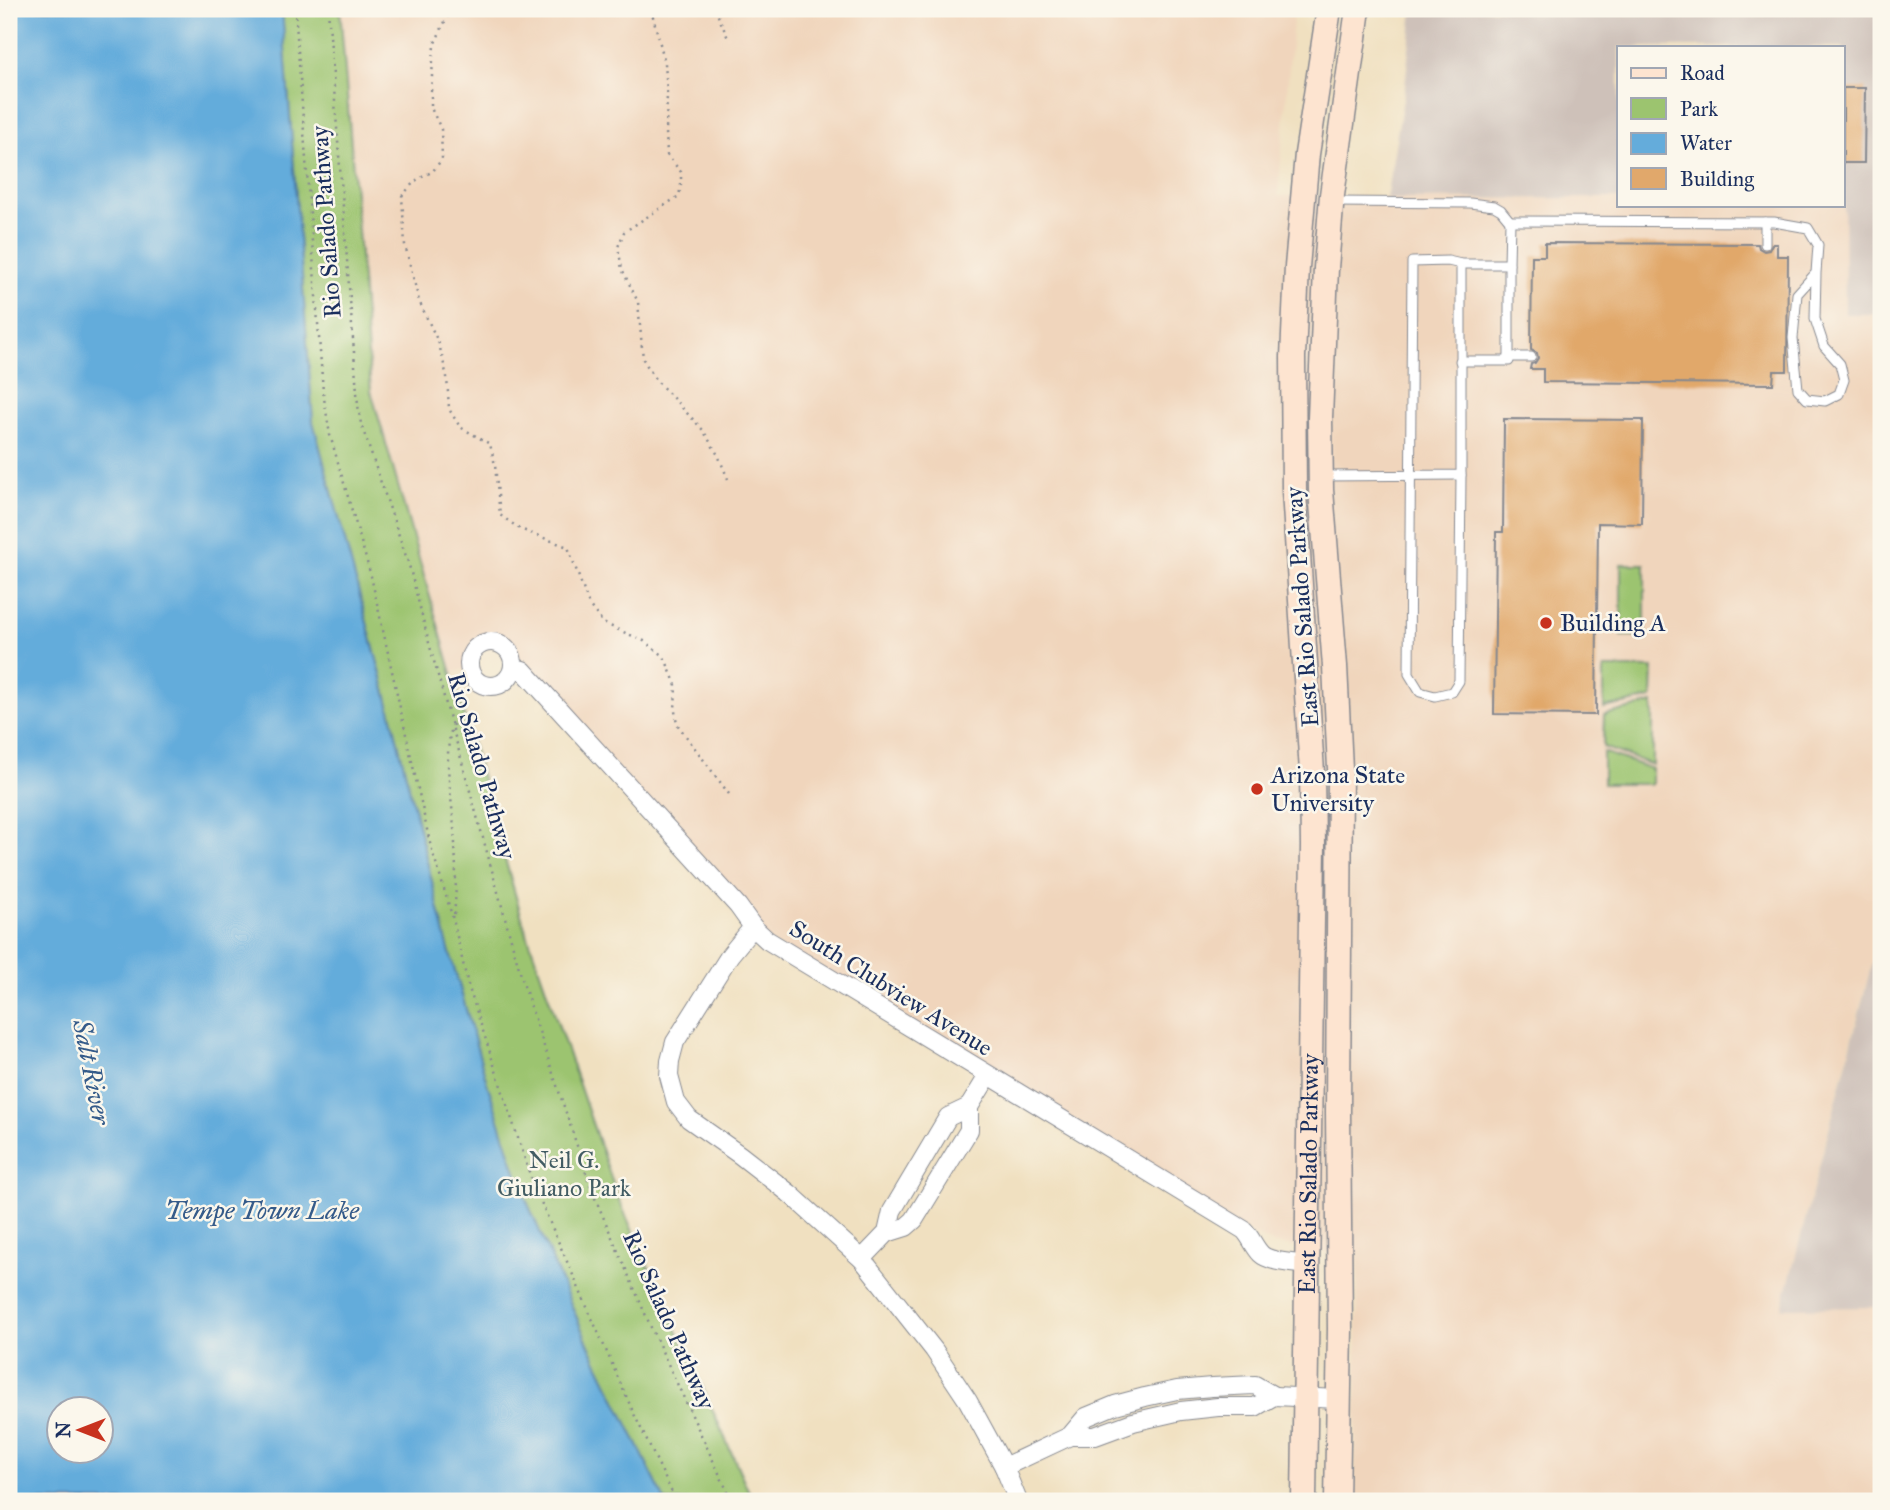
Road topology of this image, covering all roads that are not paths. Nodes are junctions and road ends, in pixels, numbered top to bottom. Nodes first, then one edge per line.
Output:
1 (1329, 9) edge
2 (1358, 9) edge
3 (1332, 202) junction
4 (1510, 221) junction
5 (1765, 222) junction
6 (1765, 244) dead end
7 (1461, 264) junction
8 (1509, 264) junction
9 (1816, 273) junction
10 (1508, 357) junction
11 (1531, 357) dead end
12 (1460, 361) junction
13 (1410, 475) junction
14 (1461, 475) junction
15 (1321, 476) junction
16 (513, 667) dead end
17 (753, 927) junction
18 (988, 1076) junction
19 (862, 1259) junction
20 (1307, 1265) junction
21 (1305, 1397) junction
22 (1338, 1399) junction
23 (1004, 1467) junction
24 (1018, 1501) edge
25 (1304, 1501) edge
26 (1337, 1501) edge

1 - 20 main road, East Rio Salado Parkway
2 - 3 main road, East Rio Salado Parkway
3 - 4 lane
3 - 15 main road, East Rio Salado Parkway
4 - 5 lane
4 - 8 lane
5 - 6 lane
5 - 9 lane
7 - 8 lane
7 - 12 lane
7 - 13 lane
8 - 10 lane
9 - 9 lane
10 - 11 lane
10 - 12 lane
12 - 14 lane
13 - 14 lane
13 - 14 lane
13 - 15 lane
15 - 22 main road, East Rio Salado Parkway
16 - 17 street, South Clubview Avenue
17 - 18 street, South Clubview Avenue
17 - 19 street
18 - 19 street
18 - 20 street, South Clubview Avenue
19 - 23 street
20 - 21 main road, East Rio Salado Parkway
21 - 22 street
21 - 23 street
21 - 25 main road, East Rio Salado Parkway
22 - 26 main road, East Rio Salado Parkway
23 - 24 street

